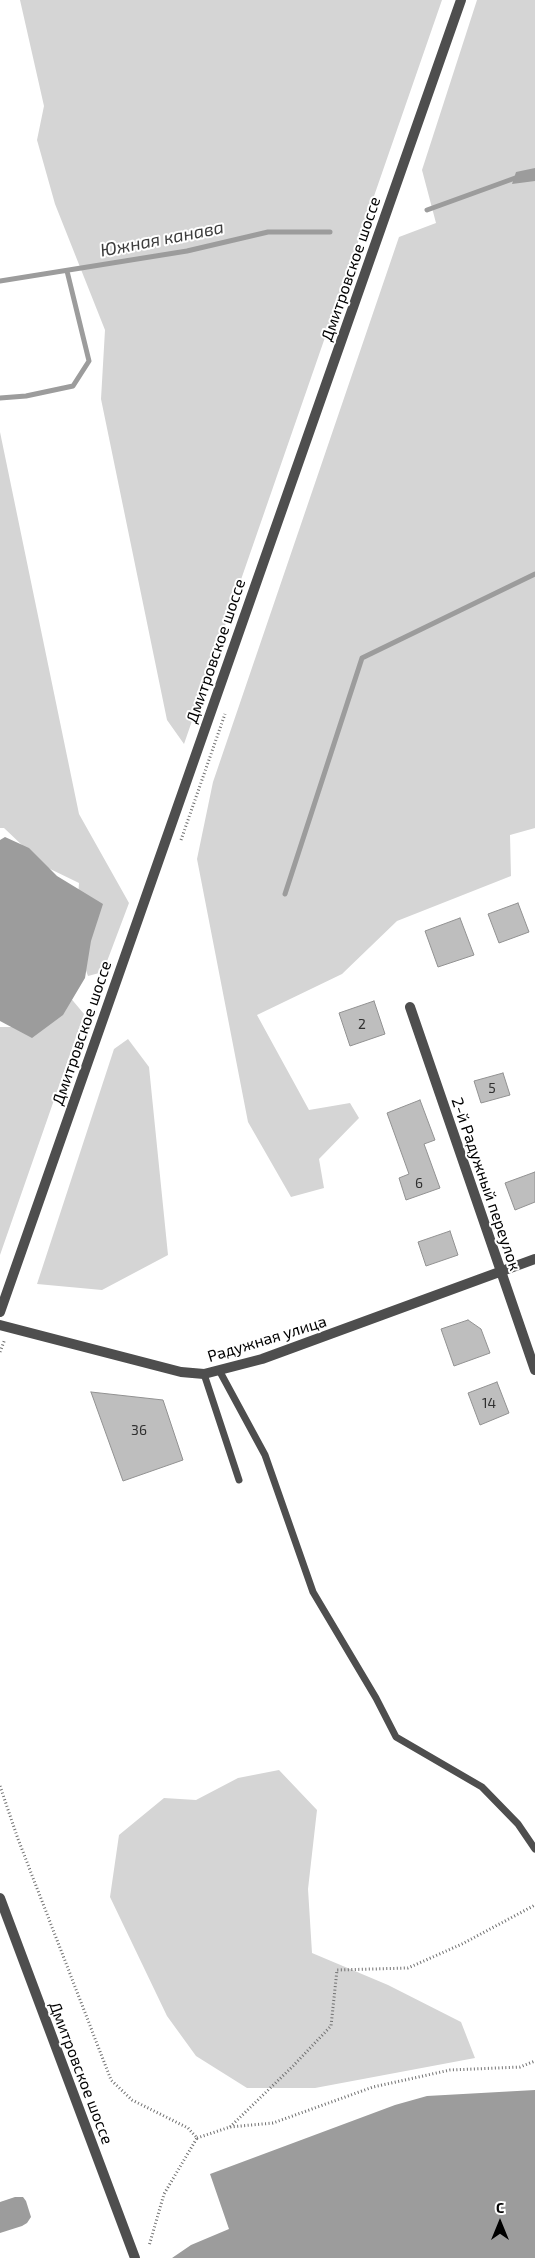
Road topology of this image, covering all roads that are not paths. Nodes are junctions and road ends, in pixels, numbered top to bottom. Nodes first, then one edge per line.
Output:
1 (461, 0) edge
2 (410, 1007) dead end
3 (535, 1259) edge
4 (501, 1272) junction
5 (0, 1312) edge
6 (0, 1325) edge
7 (219, 1370) junction
8 (535, 1370) edge
9 (204, 1374) junction
10 (239, 1480) dead end
11 (535, 1849) edge
12 (0, 1898) edge
13 (135, 2258) edge

1 - 5 street, Дмитровское шоссе
2 - 4 street, 2-й Радужный переулок
3 - 4 street, Радужная улица
4 - 7 street, Радужная улица
4 - 8 street, 2-й Радужный переулок
6 - 9 street, Радужная улица
7 - 9 street, Радужная улица
7 - 11 lane
9 - 10 lane
12 - 13 street, Дмитровское шоссе

